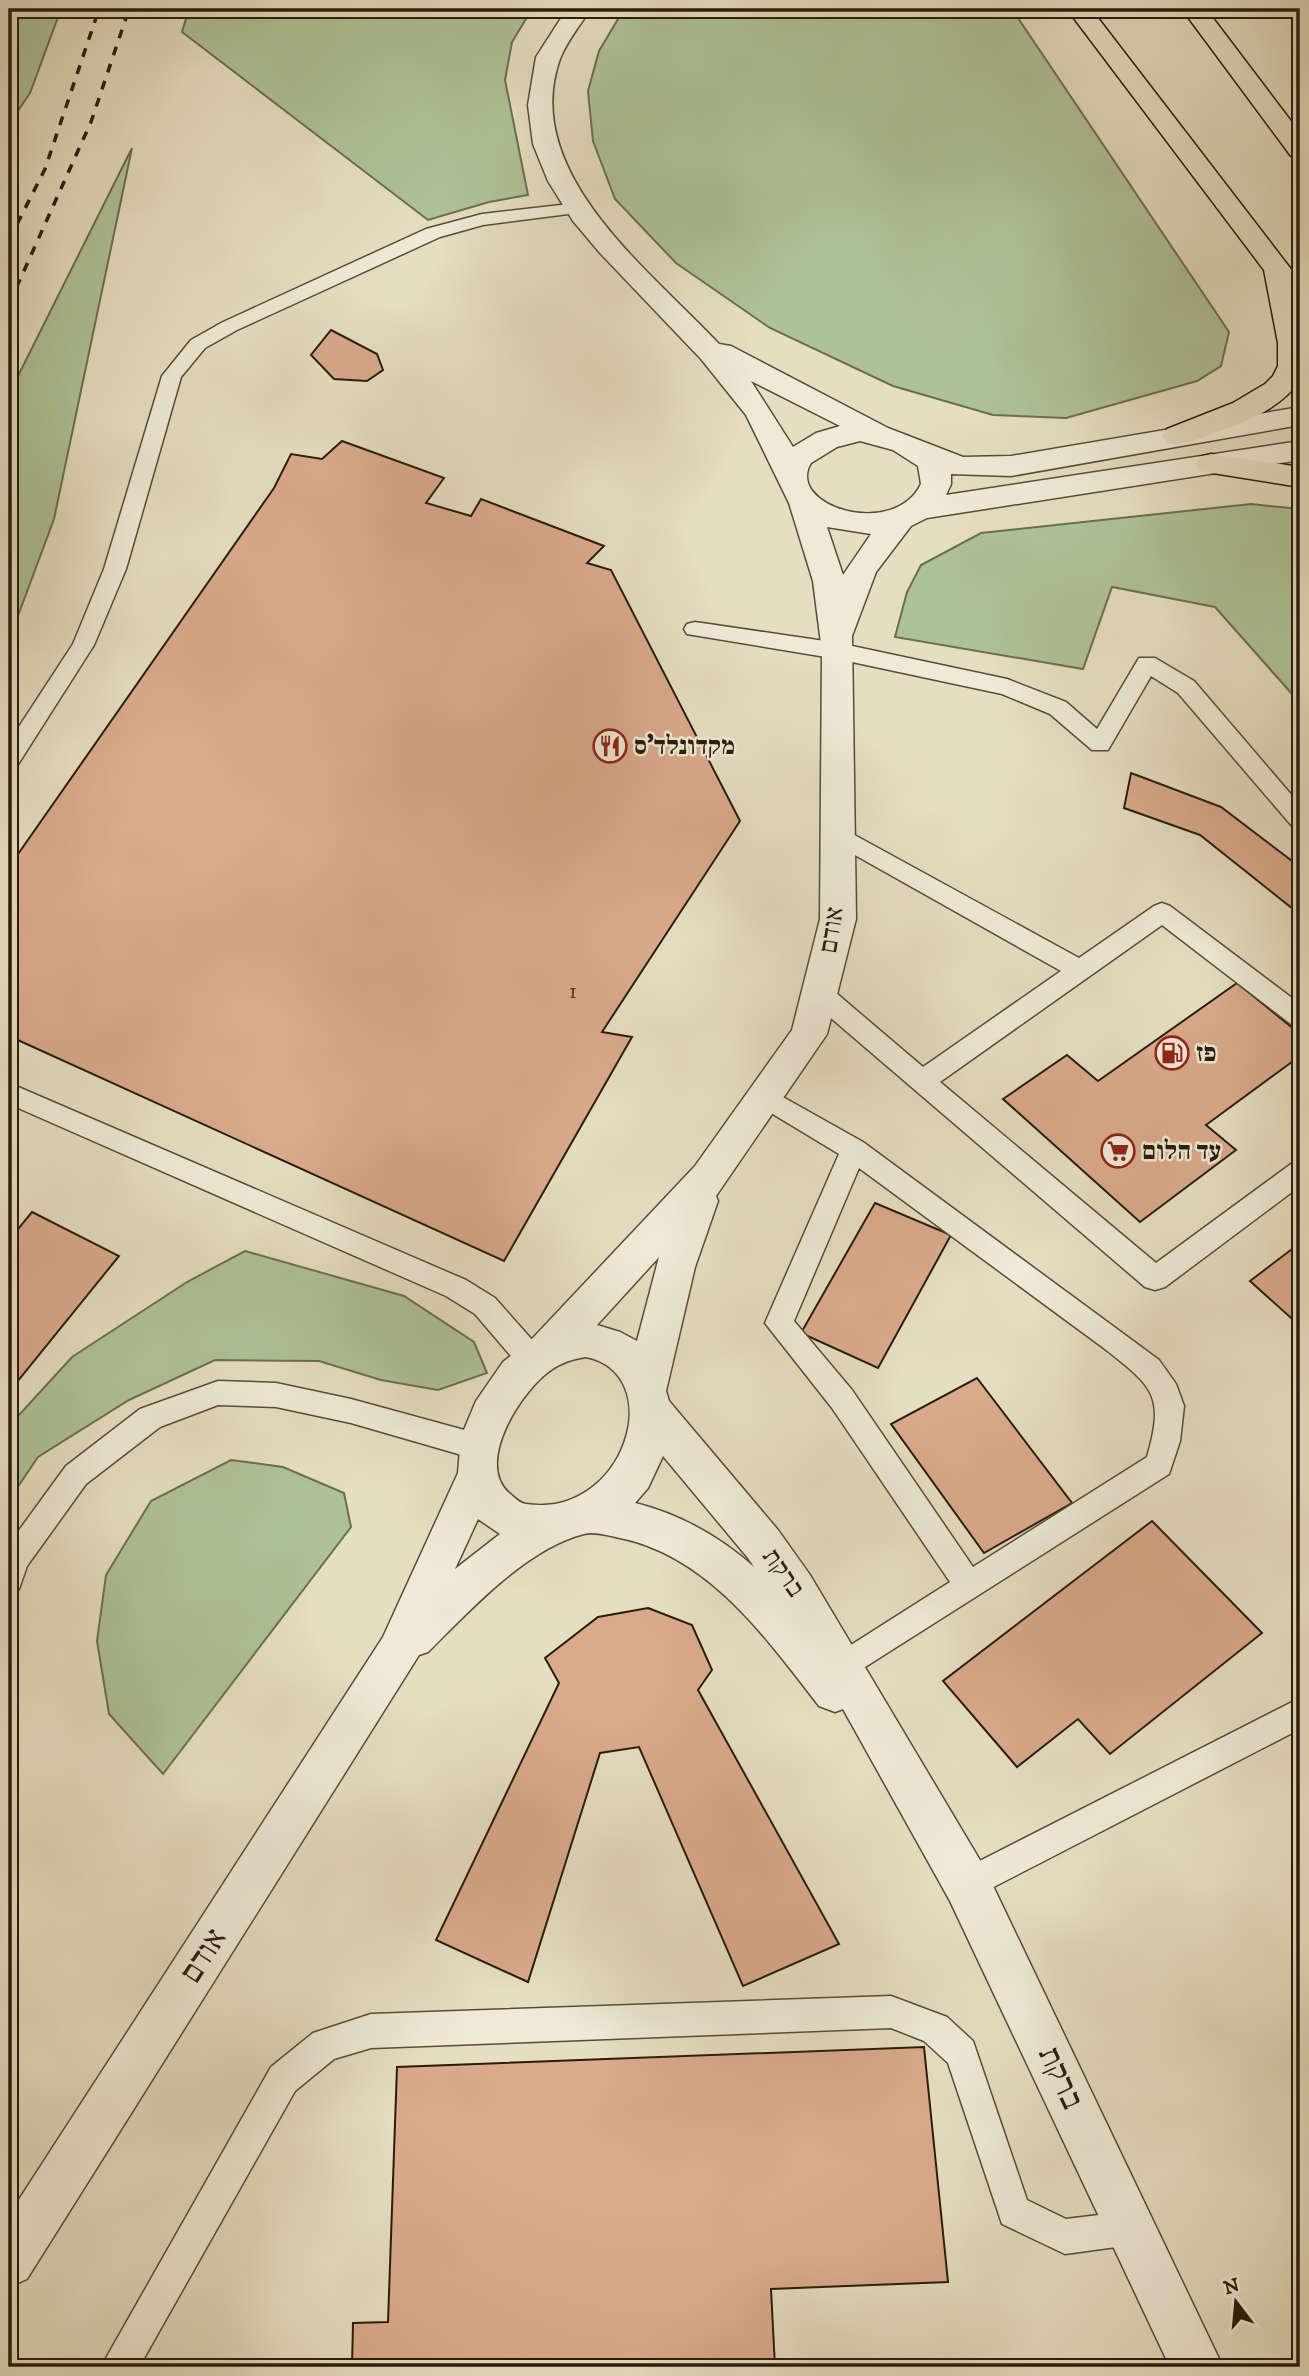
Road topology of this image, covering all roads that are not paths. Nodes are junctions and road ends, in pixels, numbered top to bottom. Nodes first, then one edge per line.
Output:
1 (579, 9) edge
2 (1079, 9) edge
3 (1194, 9) edge
4 (1300, 149) edge
5 (578, 208) junction
6 (1277, 269) junction
7 (1300, 299) edge
8 (696, 337) junction
9 (1300, 416) edge
10 (881, 434) junction
11 (1177, 436) junction
12 (1300, 450) edge
13 (922, 452) junction
14 (1211, 464) junction
15 (1300, 477) edge
16 (798, 488) junction
17 (909, 514) junction
18 (695, 629) dead end
19 (838, 650) junction
20 (9, 760) edge
21 (1300, 820) edge
22 (838, 835) junction
23 (1080, 970) junction
24 (820, 994) junction
25 (1300, 1017) edge
26 (922, 1081) junction
27 (9, 1093) edge
28 (765, 1097) junction
29 (854, 1150) junction
30 (1300, 1172) edge
31 (709, 1177) junction
32 (539, 1356) junction
33 (647, 1399) junction
34 (479, 1461) junction
35 (570, 1518) junction
36 (9, 1579) edge
37 (969, 1586) junction
38 (399, 1651) junction
39 (843, 1667) junction
40 (1300, 1713) edge
41 (915, 1792) junction
42 (967, 1884) junction
43 (1130, 2228) junction
44 (9, 2261) edge
45 (119, 2367) edge
46 (1197, 2367) edge

1 - 5 street
2 - 6 highway
3 - 4 highway
5 - 8 street
5 - 20 lane
6 - 7 highway
6 - 11 highway
8 - 10 street
8 - 16 street, אודם
9 - 11 street
10 - 13 street
10 - 16 street
11 - 13 street
12 - 14 street
13 - 17 street
14 - 15 highway
14 - 17 street
16 - 17 street
16 - 19 street, אודם
17 - 19 street, אודם
18 - 19 lane
19 - 21 lane
19 - 22 street, אודם
22 - 23 lane
22 - 24 street, אודם
23 - 25 lane
23 - 26 lane
24 - 26 lane
24 - 28 street, אודם
26 - 30 lane
27 - 32 lane
28 - 29 lane
28 - 31 street, אודם
29 - 37 lane
29 - 37 lane
31 - 32 street, אודם
31 - 33 street, אודם
32 - 33 street
32 - 34 street
33 - 35 street
33 - 39 street, ברקת
34 - 35 street
34 - 36 lane
34 - 38 street, אודם
35 - 38 street, אודם
35 - 41 street, ברקת
37 - 39 lane
38 - 44 street, אודם
39 - 41 street, ברקת
40 - 42 lane
41 - 42 street, ברקת
42 - 43 street, ברקת
43 - 45 lane
43 - 46 street, ברקת

